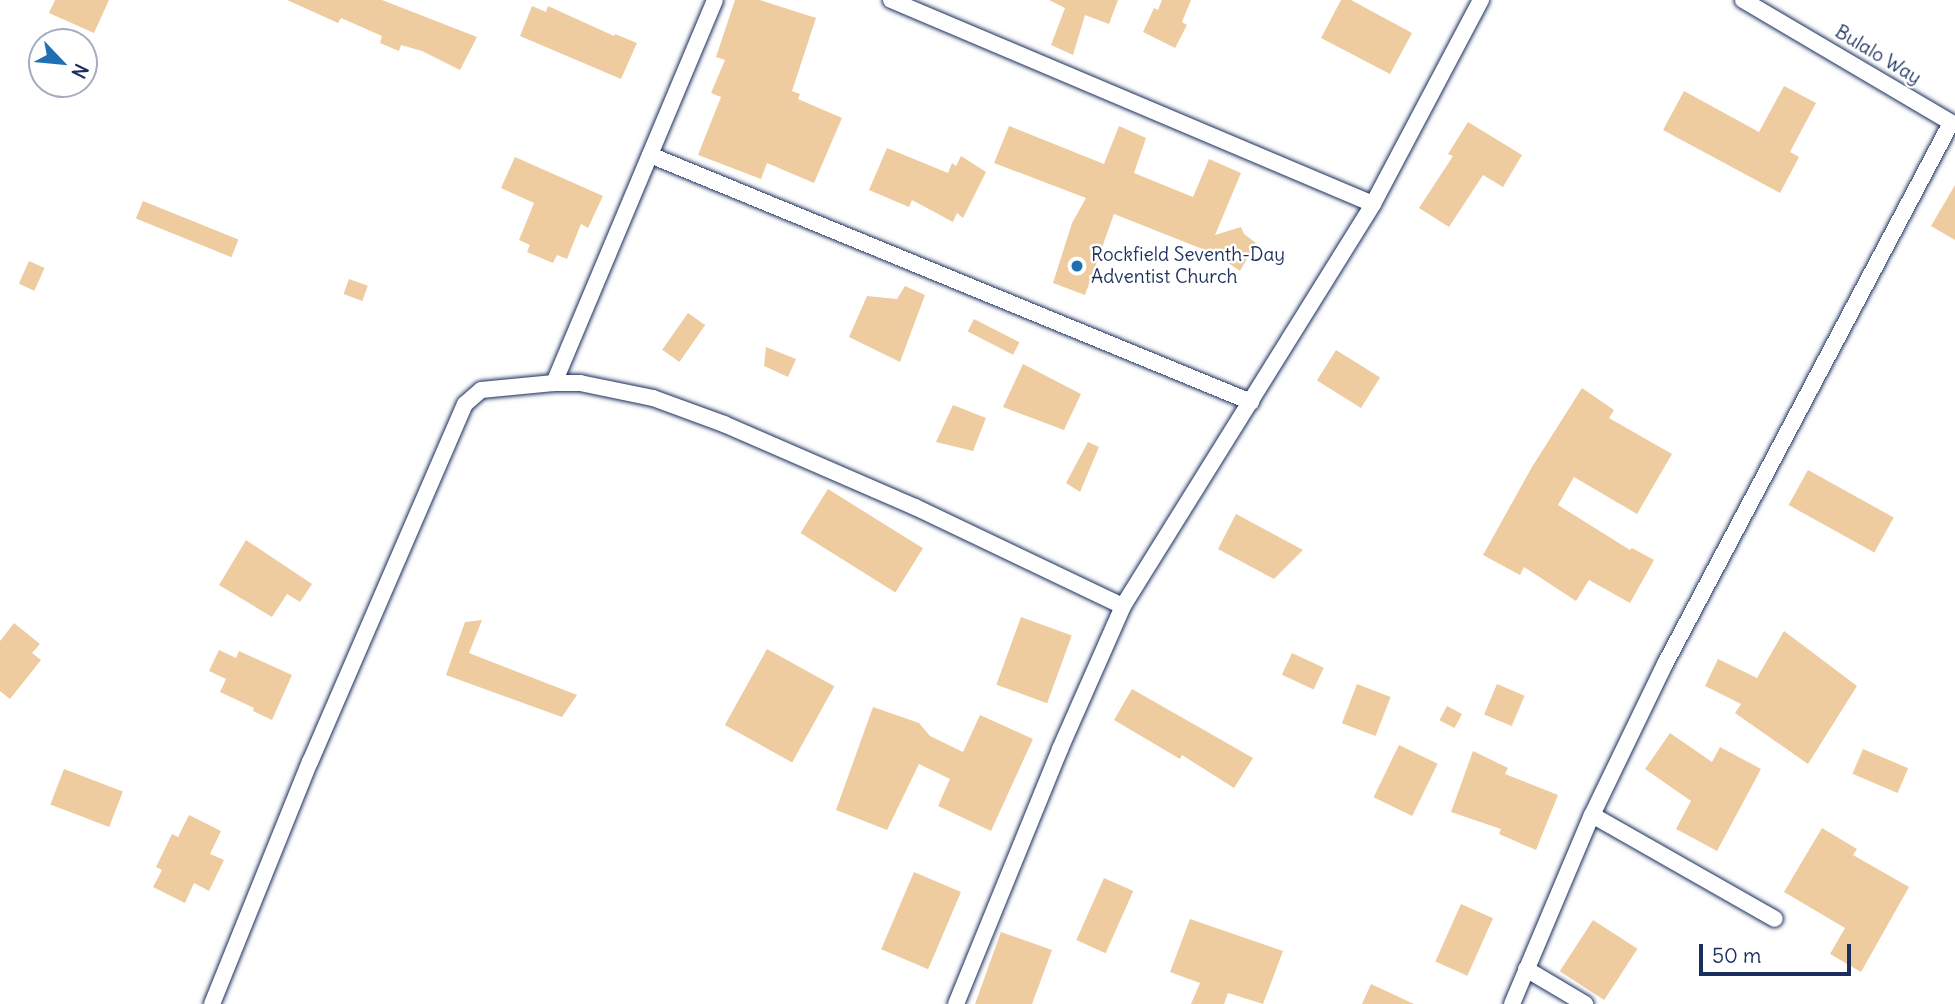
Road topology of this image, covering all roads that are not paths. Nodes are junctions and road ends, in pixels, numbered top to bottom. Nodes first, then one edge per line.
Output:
1 (715, 0) edge
2 (891, 0) edge
3 (1481, 0) edge
4 (1743, 0) edge
5 (1953, 124) edge
6 (650, 155) junction
7 (1373, 204) junction
8 (554, 383) junction
9 (1251, 402) junction
10 (1123, 606) junction
11 (1592, 815) junction
12 (1775, 919) dead end
13 (1526, 969) junction
14 (212, 1004) edge
15 (956, 1004) edge
16 (1512, 1004) edge
17 (1585, 1004) edge

1 - 6 street
2 - 7 street
3 - 7 street
4 - 5 street, Bulalo Way
5 - 11 street
6 - 8 street
6 - 9 street
7 - 9 street
8 - 10 street
8 - 14 street
9 - 10 street
10 - 15 street
11 - 12 street
11 - 13 street
13 - 16 street
13 - 17 street

